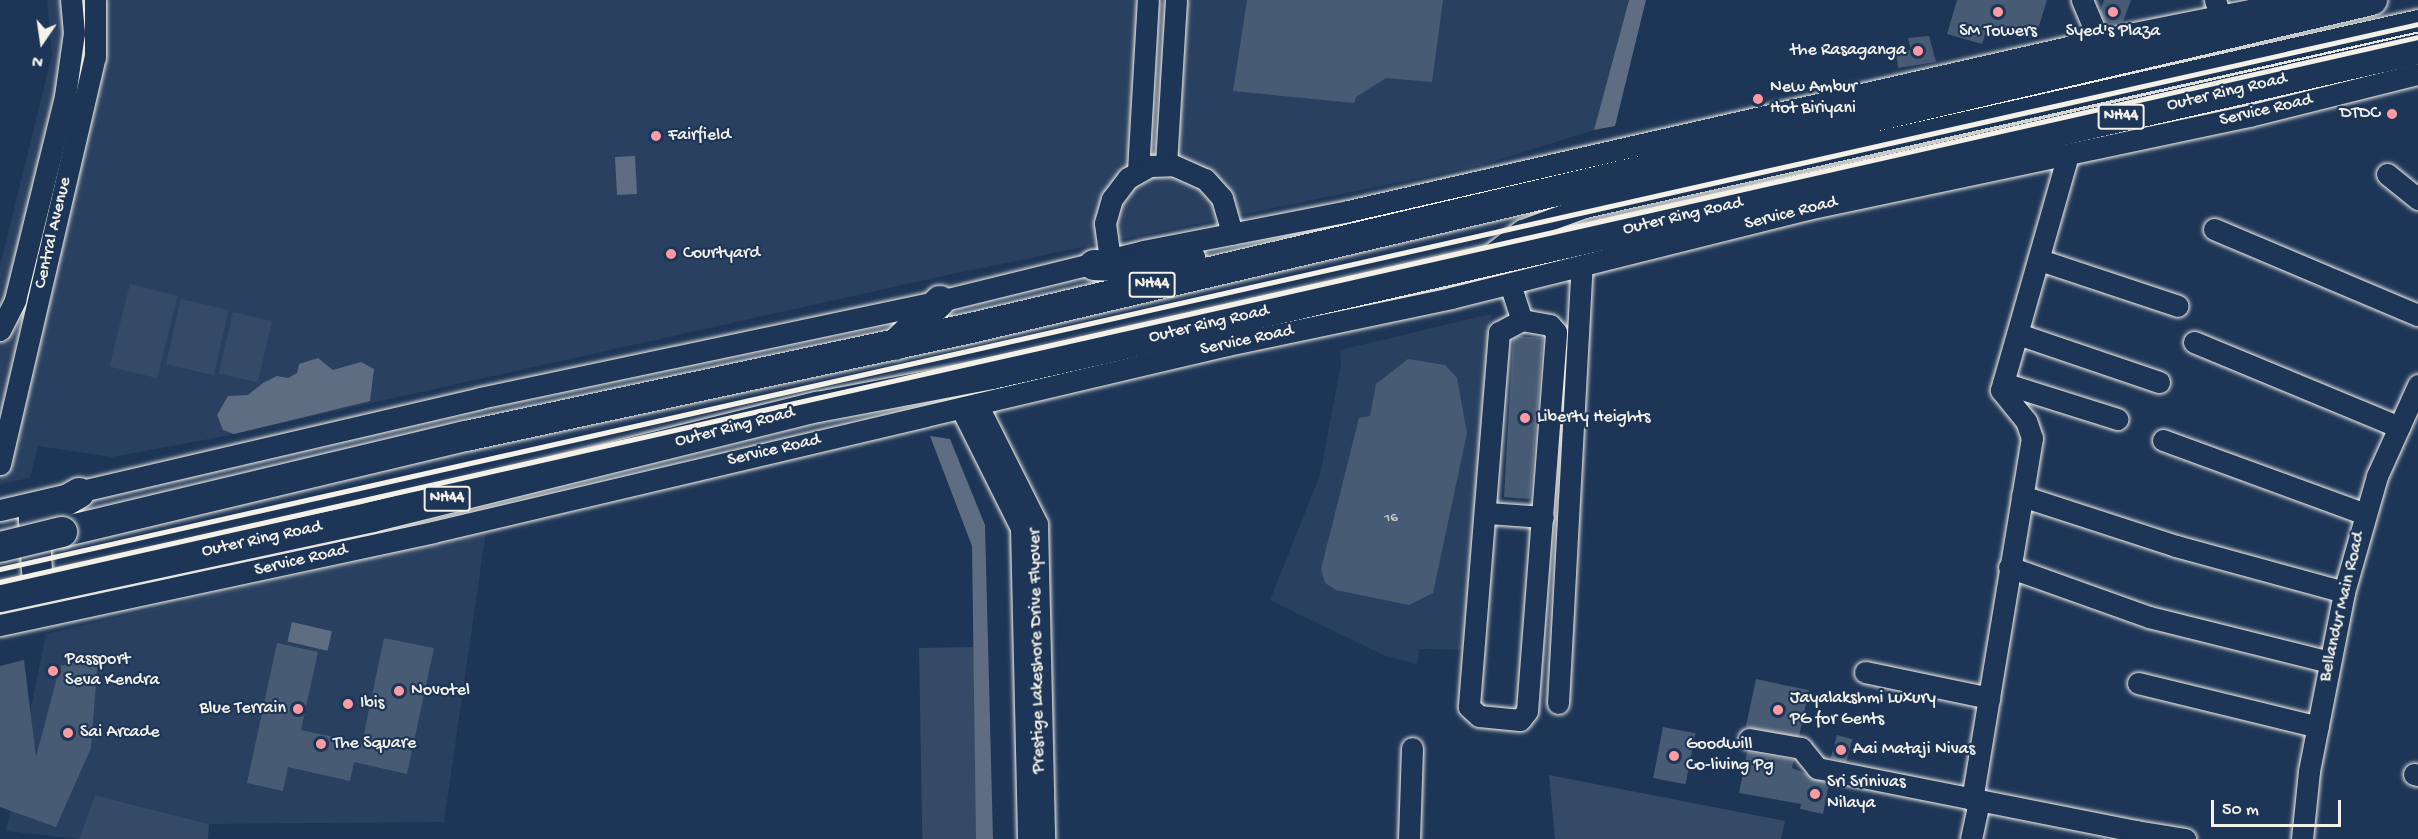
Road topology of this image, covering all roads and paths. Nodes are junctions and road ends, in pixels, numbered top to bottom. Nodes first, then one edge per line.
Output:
1 (71, 0) edge
2 (95, 0) edge
3 (1148, 0) edge
4 (1176, 0) edge
5 (2082, 0) edge
6 (2299, 0) edge
7 (2372, 0) edge
8 (2218, 9) edge
9 (2418, 20) edge
10 (2099, 40) junction
11 (2418, 49) edge
12 (2418, 74) edge
13 (2068, 155) junction
14 (1166, 164) junction
15 (1138, 171) junction
16 (2387, 174) dead end
17 (2418, 199) edge
18 (1352, 223) junction
19 (2214, 229) dead end
20 (1232, 234) junction
21 (2040, 260) junction
22 (1102, 262) junction
23 (1479, 263) junction
24 (1238, 265) junction
25 (1582, 266) junction
26 (1510, 284) junction
27 (940, 301) junction
28 (2178, 306) dead end
29 (2418, 315) edge
30 (1522, 320) junction
31 (0, 330) edge
32 (2018, 334) junction
33 (2194, 342) dead end
34 (895, 345) junction
35 (1163, 347) junction
36 (2003, 382) junction
37 (2159, 382) dead end
38 (2418, 385) edge
39 (875, 395) junction
40 (969, 406) junction
41 (2118, 419) dead end
42 (2399, 427) junction
43 (2163, 440) dead end
44 (0, 464) edge
45 (79, 493) junction
46 (2022, 496) junction
47 (0, 510) edge
48 (1488, 513) junction
49 (2365, 514) junction
50 (1543, 517) junction
51 (0, 547) edge
52 (2009, 567) junction
53 (37, 571) junction
54 (0, 580) edge
55 (2344, 592) junction
56 (75, 593) junction
57 (0, 597) edge
58 (0, 625) edge
59 (1033, 655) junction
60 (2329, 662) junction
61 (1865, 672) dead end
62 (2138, 683) dead end
63 (1989, 698) junction
64 (1558, 703) dead end
65 (2318, 727) junction
66 (1749, 739) dead end
67 (1412, 748) dead end
68 (1976, 801) junction
69 (2135, 835) edge
70 (1028, 839) edge
71 (1044, 839) edge
72 (1409, 839) edge
73 (1971, 839) edge
74 (2185, 839) edge
75 (2302, 839) edge

1 - 31 street, Central Avenue
2 - 44 street, Central Avenue
3 - 15 street
4 - 14 street
5 - 10 street
6 - 8 street
7 - 18 highway, NH44
8 - 10 street
9 - 23 street
10 - 18 street
11 - 23 highway, Outer Ring Road / NH44
12 - 13 street, Service Road
13 - 21 street
13 - 25 street, Service Road
14 - 15 street
14 - 20 street
15 - 22 street
16 - 17 street
18 - 20 street
18 - 24 highway, NH44
19 - 29 street
20 - 22 street
21 - 28 street
21 - 32 street
22 - 24 highway
22 - 27 street
23 - 35 highway, Outer Ring Road / NH44
24 - 34 highway, NH44
25 - 26 street, Service Road
25 - 64 street
26 - 30 street
26 - 35 street, Service Road
27 - 34 highway
27 - 45 street
30 - 48 street
30 - 50 street
32 - 36 street
32 - 37 street
33 - 42 street
34 - 51 highway, NH44, bridge
35 - 39 highway, Outer Ring Road / NH44
35 - 40 street, Service Road
36 - 41 street
36 - 46 street
38 - 42 street, Bellandur Main Road
39 - 53 highway
39 - 56 highway, Outer Ring Road / NH44
40 - 56 street, Service Road
40 - 59 street, Prestige Lakeshore Drive Flyover
42 - 49 street, Bellandur Main Road
43 - 49 street
45 - 47 street
45 - 53 highway
46 - 52 street
46 - 55 street
48 - 50 street
48 - 50 street
49 - 55 street, Bellandur Main Road
52 - 60 street
52 - 63 street
53 - 54 highway
55 - 60 street, Bellandur Main Road
56 - 57 highway, Outer Ring Road / NH44
56 - 58 street, Service Road
59 - 70 street, Prestige Lakeshore Drive Flyover
59 - 71 street, Prestige Lakeshore Drive Flyover
60 - 65 street, Bellandur Main Road
61 - 63 street
62 - 65 street
63 - 68 street
65 - 75 street, Bellandur Main Road
66 - 68 street
67 - 72 street
68 - 69 street
68 - 73 street
69 - 74 street

